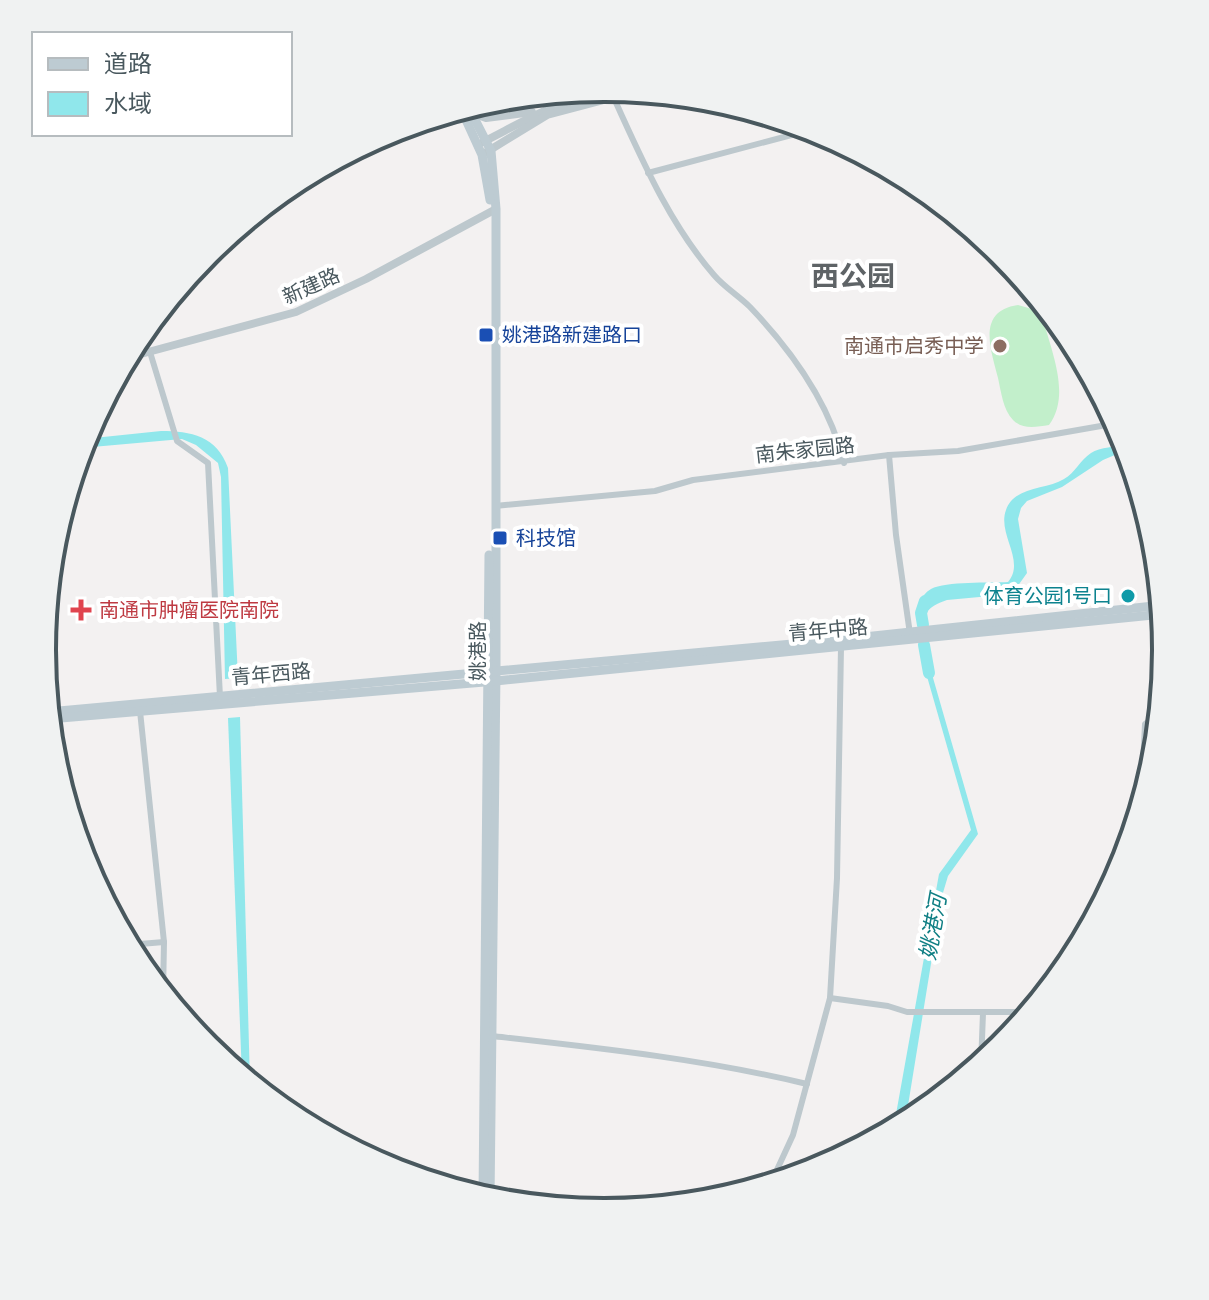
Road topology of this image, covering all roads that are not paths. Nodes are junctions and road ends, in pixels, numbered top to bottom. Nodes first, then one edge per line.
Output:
1 (616, 102) edge
2 (575, 103) edge
3 (586, 103) edge
4 (545, 110) junction
5 (481, 116) edge
6 (473, 118) edge
7 (467, 119) edge
8 (792, 135) edge
9 (484, 148) junction
10 (648, 173) junction
11 (494, 211) junction
12 (150, 352) junction
13 (143, 354) edge
14 (1104, 425) edge
15 (889, 455) junction
16 (844, 463) junction
17 (495, 506) junction
18 (1151, 606) edge
19 (1152, 615) edge
20 (910, 636) junction
21 (841, 647) junction
22 (492, 677) junction
23 (220, 697) junction
24 (139, 707) junction
25 (60, 711) edge
26 (60, 717) edge
27 (1148, 722) edge
28 (1144, 745) edge
29 (164, 942) junction
30 (141, 944) edge
31 (163, 976) edge
32 (830, 998) junction
33 (1017, 1012) edge
34 (983, 1013) junction
35 (492, 1036) junction
36 (982, 1048) edge
37 (807, 1084) junction
38 (777, 1170) edge
39 (483, 1185) edge
40 (490, 1186) edge

1 - 10 street
2 - 4 street
3 - 9 street
4 - 5 street
4 - 9 street
6 - 9 main road, 姚港路
7 - 9 main road, 姚港路
8 - 10 street
9 - 11 main road, 姚港路
10 - 16 street
11 - 12 street, 新建路
11 - 17 main road, 姚港路
11 - 22 main road, 姚港路
12 - 13 street, 新建路
12 - 23 street
14 - 15 street, 南朱家园路
15 - 16 street, 南朱家园路
15 - 20 street
16 - 17 street, 南朱家园路
17 - 22 main road, 姚港路
18 - 20 main road, 青年中路
19 - 20 main road, 青年中路
20 - 21 main road, 青年中路
20 - 22 main road, 青年中路
21 - 22 main road, 青年中路
21 - 32 street
22 - 23 main road, 青年西路
22 - 24 main road, 青年西路
22 - 35 main road, 姚港路
22 - 39 main road, 姚港路
23 - 24 main road, 青年西路
24 - 25 main road, 青年西路
24 - 26 main road, 青年西路
24 - 29 street
27 - 28 street
29 - 30 street
29 - 31 street
32 - 34 street
32 - 37 street
33 - 34 street
34 - 36 street
35 - 37 street
35 - 40 main road, 姚港路
37 - 38 street

